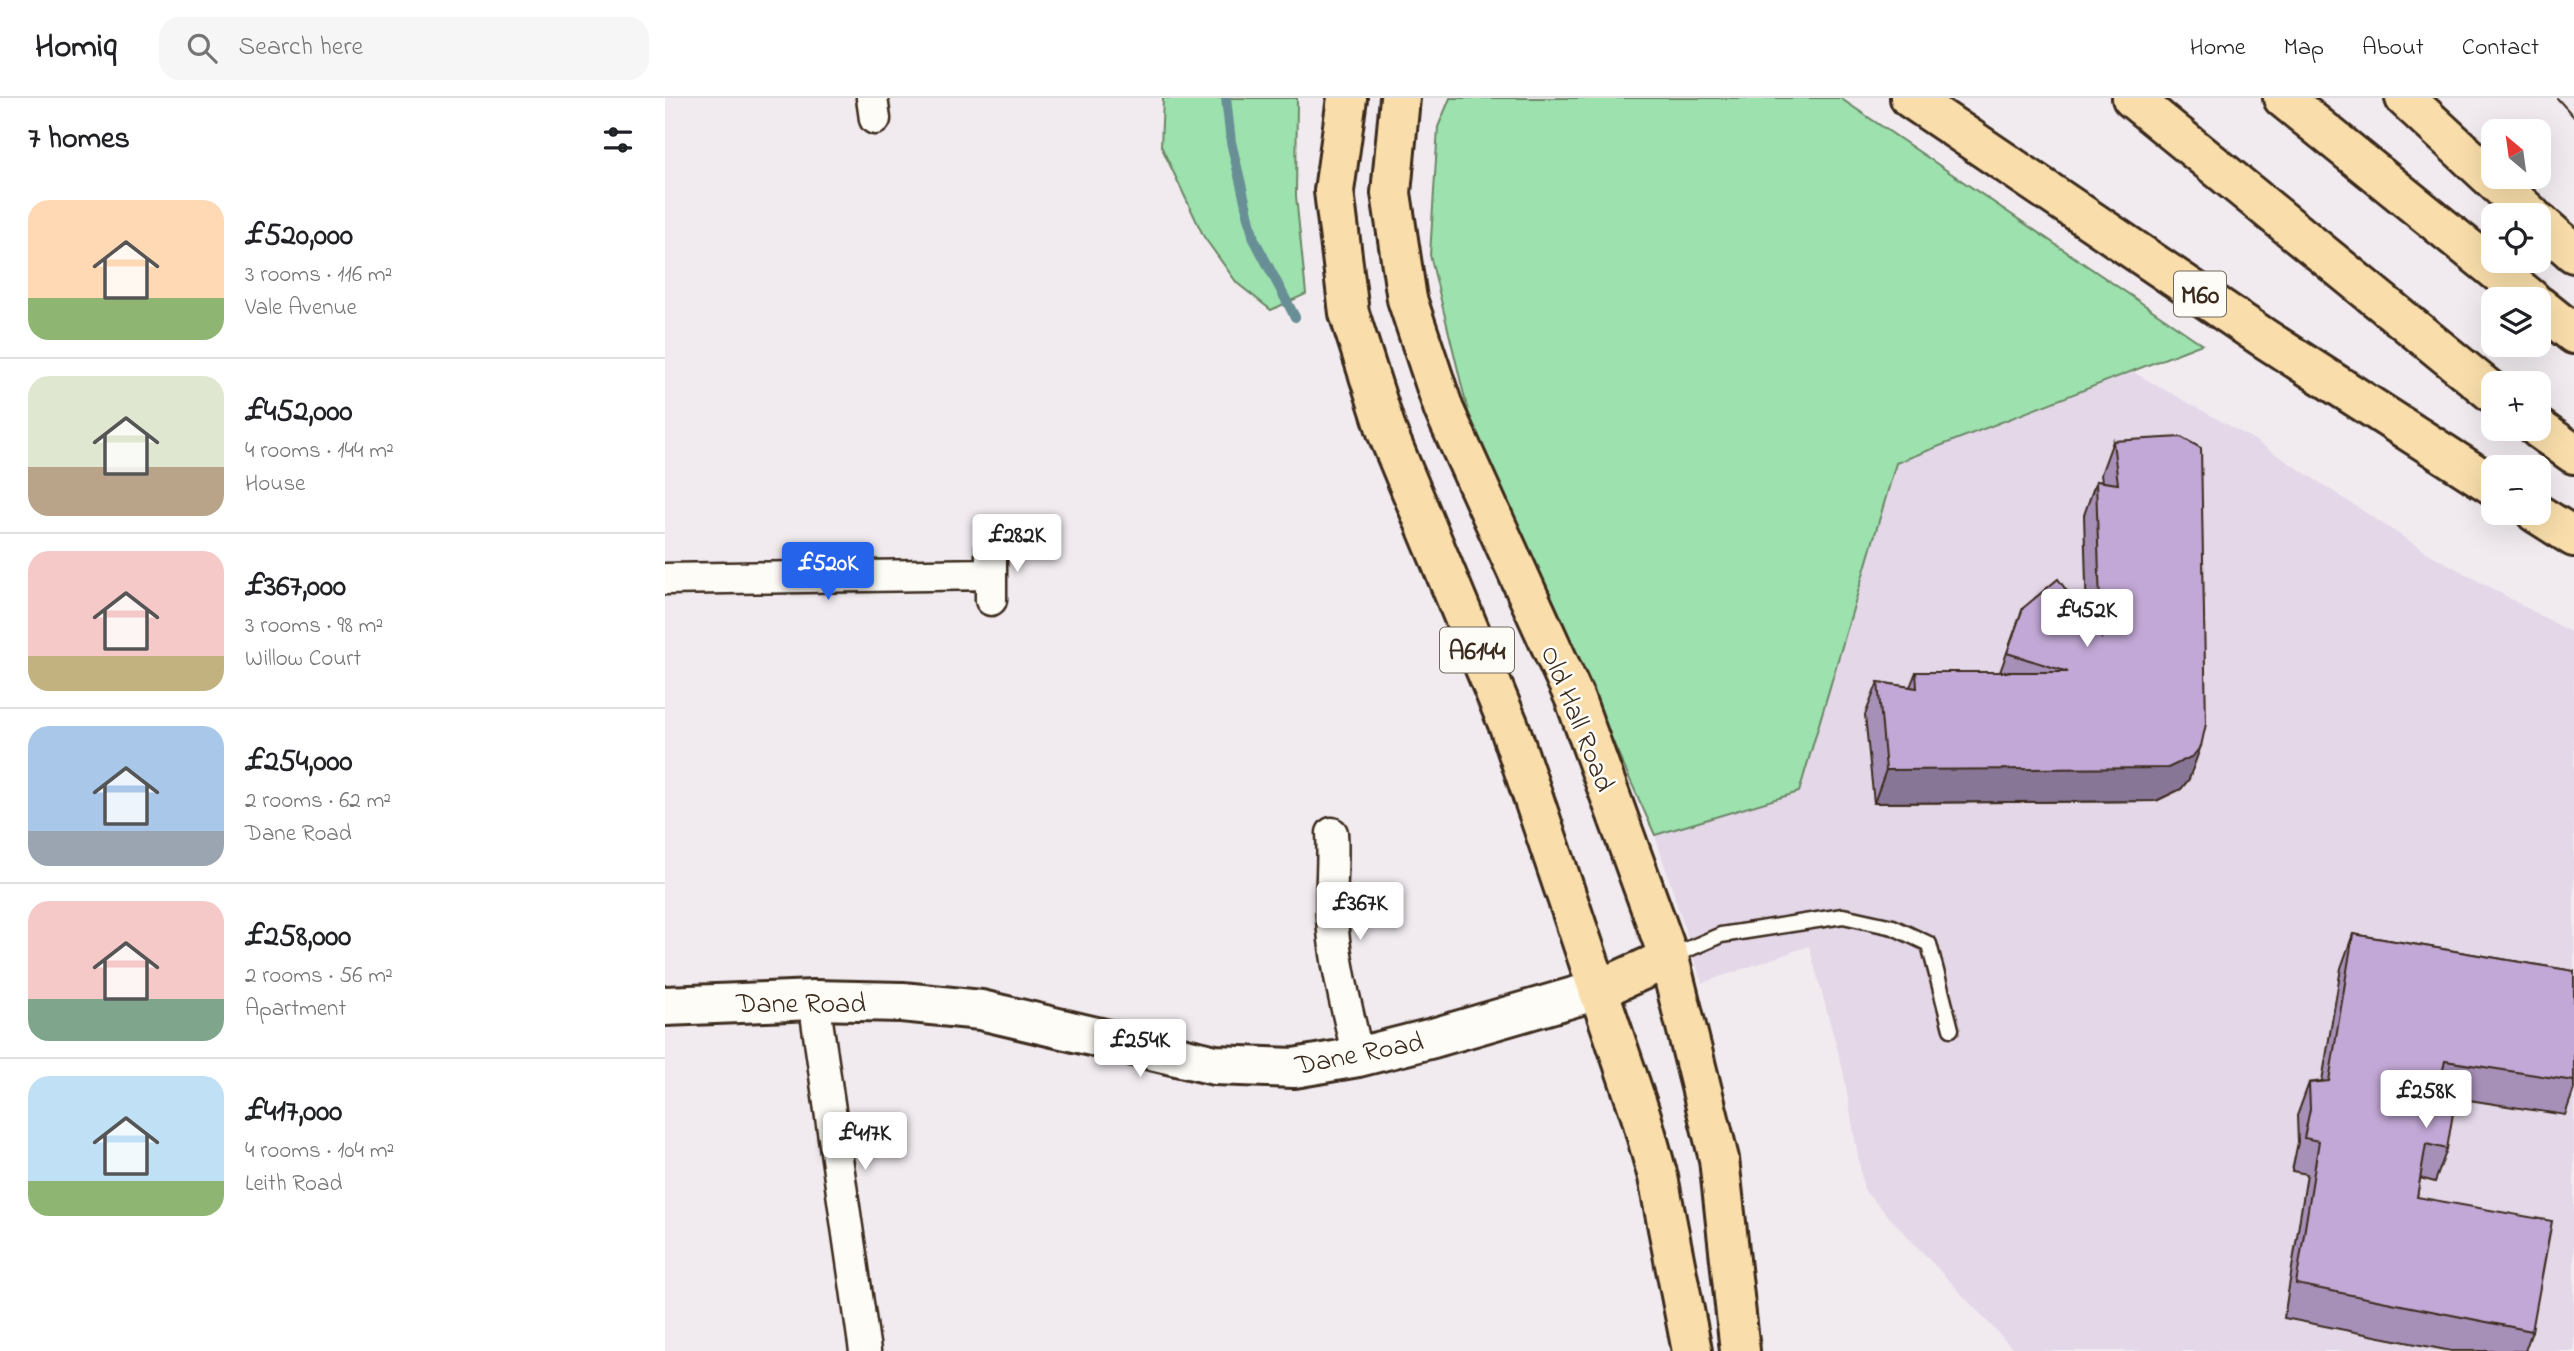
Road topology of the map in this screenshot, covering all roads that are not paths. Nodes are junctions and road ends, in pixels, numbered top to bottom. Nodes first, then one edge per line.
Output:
1 (1347, 98) edge
2 (1399, 98) edge
3 (1910, 98) edge
4 (2131, 98) edge
5 (2283, 98) edge
6 (2405, 98) edge
7 (2518, 203) edge
8 (2551, 233) edge
9 (2574, 253) edge
10 (2516, 287) edge
11 (2551, 316) edge
12 (2574, 334) edge
13 (2481, 383) edge
14 (2551, 438) edge
15 (2574, 454) edge
16 (2481, 478) edge
17 (2551, 522) edge
18 (2574, 537) edge
19 (991, 574) dead end
20 (665, 579) edge
21 (1332, 833) dead end
22 (1669, 958) junction
23 (1598, 990) junction
24 (814, 1000) junction
25 (665, 1006) edge
26 (1951, 1029) dead end
27 (1358, 1057) junction
28 (865, 1351) edge
29 (1692, 1351) edge
30 (1740, 1351) edge

1 - 23 main road, A6144
2 - 22 main road, Old Hall Road / A6144
3 - 16 main road, M60
4 - 13 main road
5 - 10 main road
6 - 7 main road
8 - 9 main road
11 - 12 main road
14 - 15 main road
17 - 18 main road
19 - 20 street
21 - 27 street
22 - 23 main road, Dane Road
22 - 26 lane
22 - 30 main road, Old Hall Road / A6144
23 - 27 main road, Dane Road
23 - 29 main road, A6144
24 - 25 main road, Dane Road
24 - 27 main road, Dane Road
24 - 28 street

